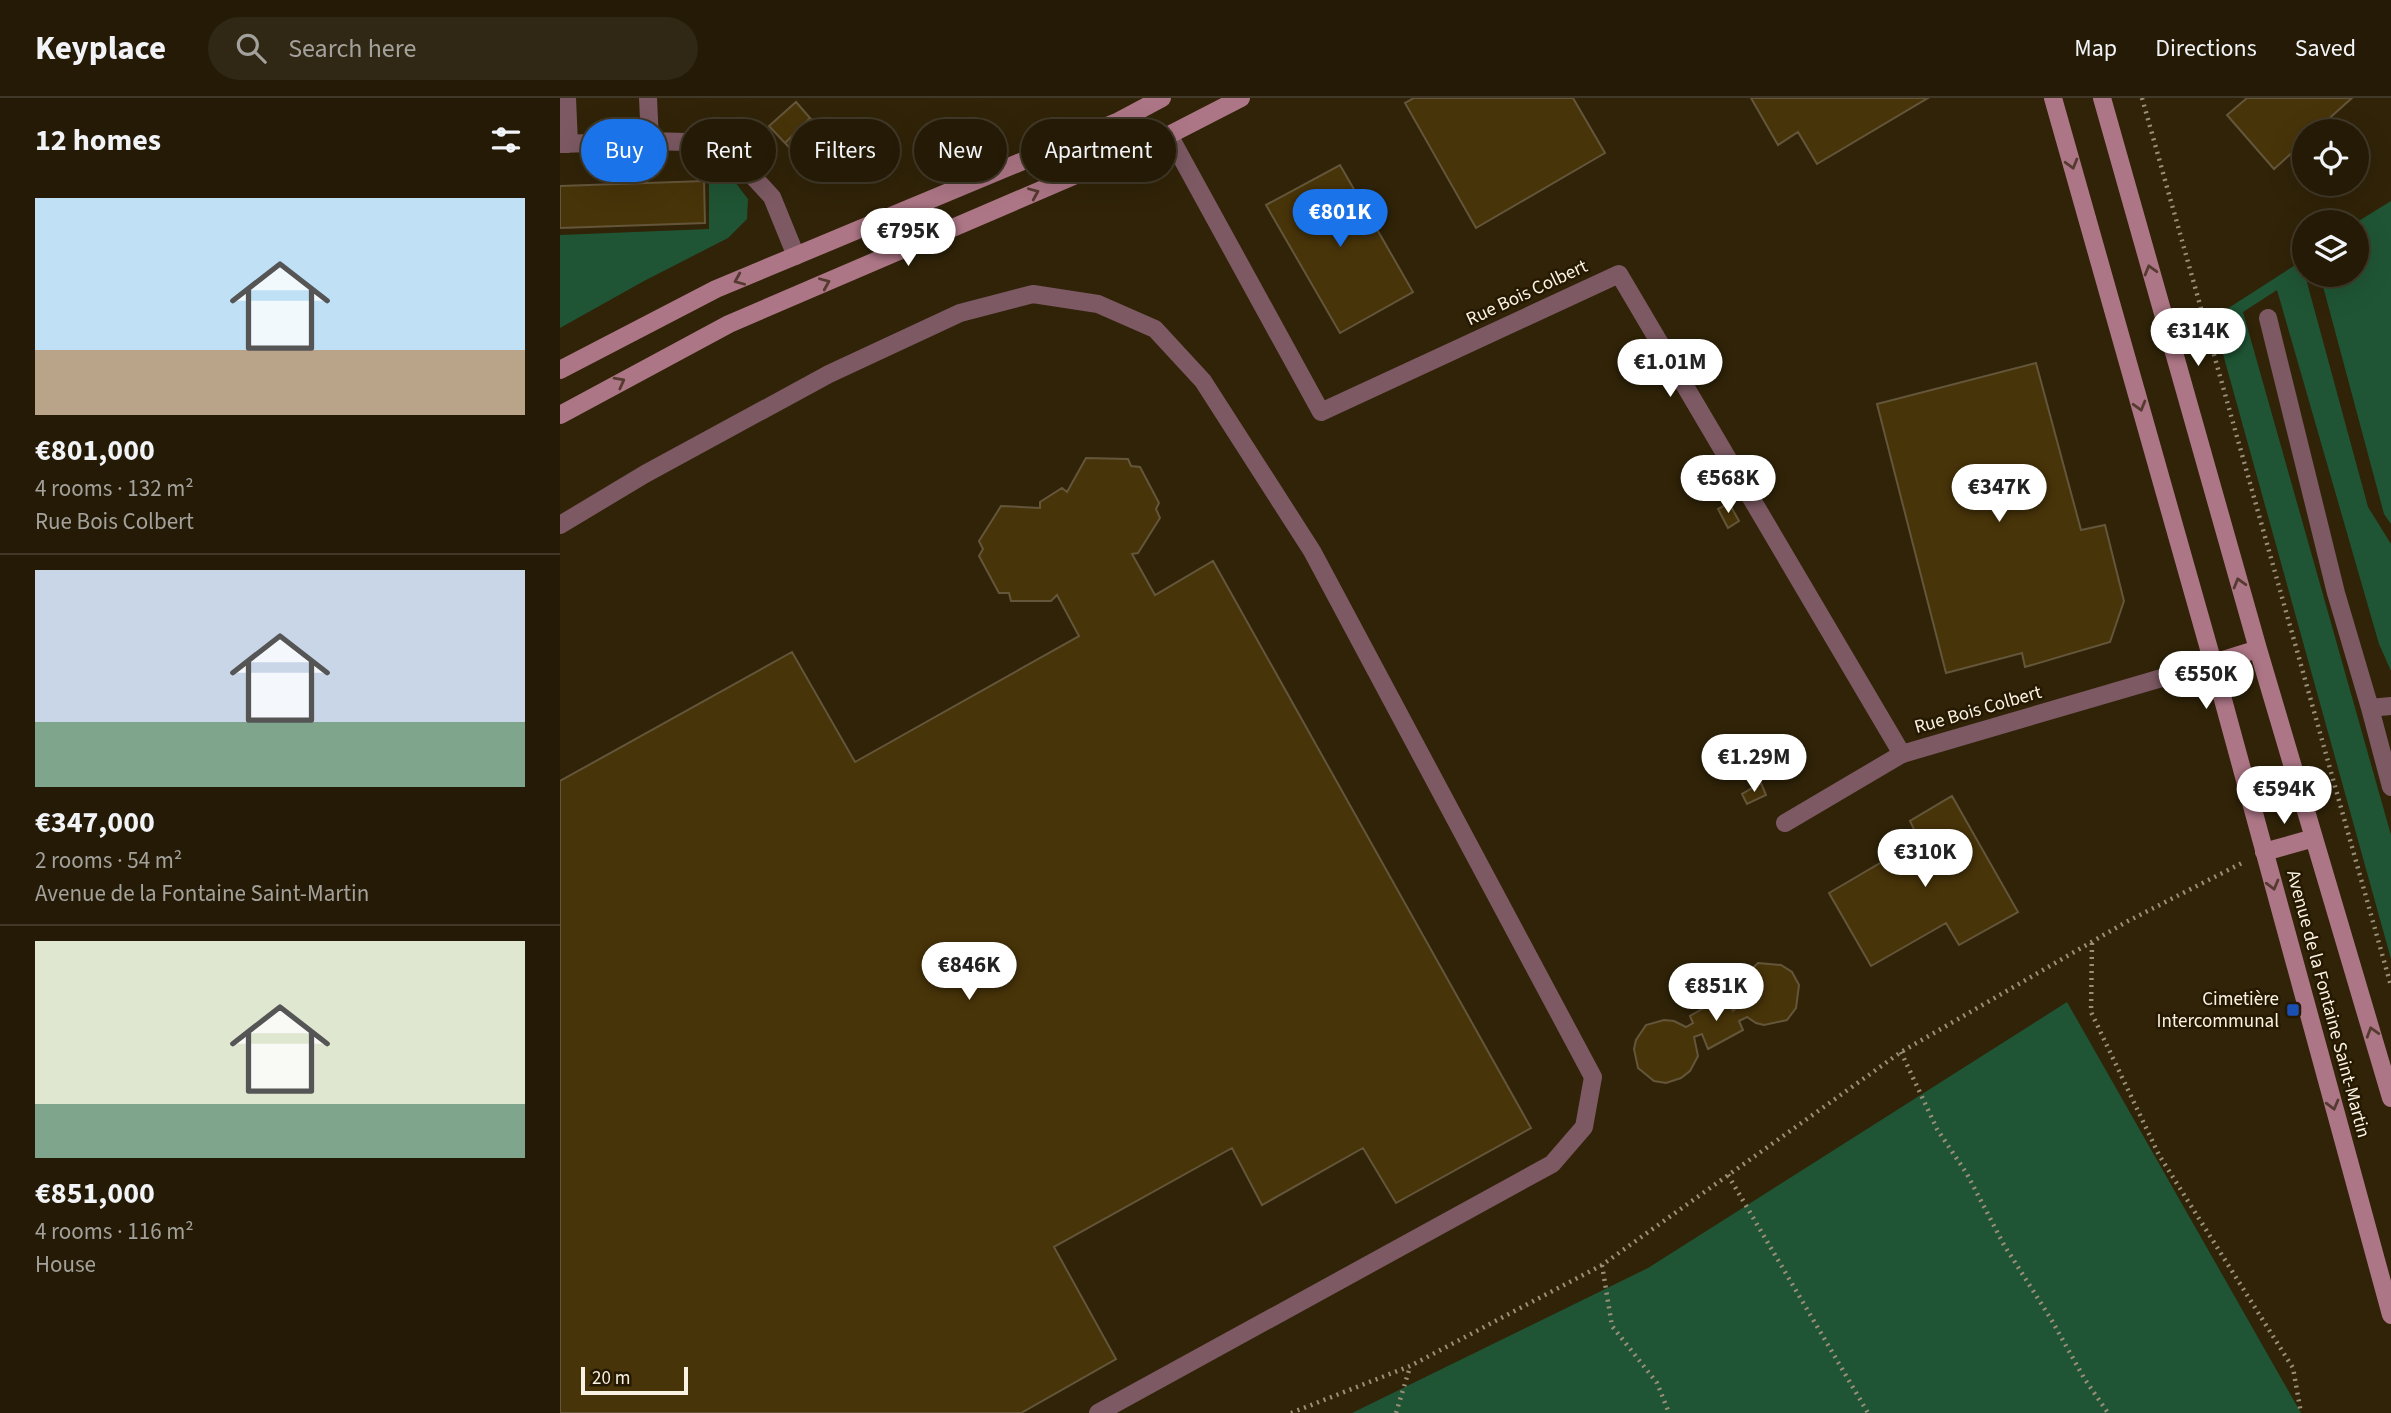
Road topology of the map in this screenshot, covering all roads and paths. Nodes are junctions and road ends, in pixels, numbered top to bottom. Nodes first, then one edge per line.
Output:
1 (567, 98) edge
2 (648, 98) edge
3 (1162, 98) edge
4 (1241, 98) edge
5 (2053, 98) edge
6 (2102, 98) edge
7 (2142, 98) edge
8 (649, 119) edge
9 (1176, 131) edge
10 (667, 141) edge
11 (564, 144) edge
12 (1176, 148) edge
13 (1060, 182) edge
14 (796, 256) junction
15 (2268, 318) dead end
16 (560, 370) edge
17 (560, 415) edge
18 (560, 525) edge
19 (2258, 649) junction
20 (2213, 663) junction
21 (2391, 706) edge
22 (2370, 708) junction
23 (1902, 754) junction
24 (2391, 787) edge
25 (1785, 822) dead end
26 (2314, 838) junction
27 (2264, 852) junction
28 (2092, 942) junction
29 (2391, 986) edge
30 (1901, 1052) junction
31 (2391, 1098) edge
32 (1728, 1175) junction
33 (1602, 1265) junction
34 (2391, 1315) edge
35 (1410, 1366) junction
36 (1098, 1413) edge
37 (1291, 1413) edge
38 (1396, 1413) edge
39 (1668, 1413) edge
40 (1868, 1413) edge
41 (2108, 1413) edge
42 (2301, 1413) edge

1 - 11 street
2 - 8 street
3 - 14 main road
4 - 9 main road
5 -> 20 main road, Avenue de la Fontaine Saint-Martin
19 -> 6 main road, Avenue de la Fontaine Saint-Martin
7 - 29 path
10 - 14 street
12 - 23 street, Rue Bois Colbert
17 -> 13 main road
14 -> 16 main road
15 - 22 street
18 - 36 street
19 - 20 main road
19 - 26 main road, Avenue de la Fontaine Saint-Martin
20 - 23 street, Rue Bois Colbert
20 - 27 main road, Avenue de la Fontaine Saint-Martin
21 - 22 street
22 - 24 street
23 - 25 street
26 - 27 main road
31 -> 26 main road, Avenue de la Fontaine Saint-Martin
27 - 28 path
27 -> 34 main road, Avenue de la Fontaine Saint-Martin
28 - 30 path
28 - 42 path
30 - 32 path
30 - 41 path
32 - 33 path
32 - 40 path
33 - 35 path
33 - 39 path
35 - 37 path
35 - 38 path

